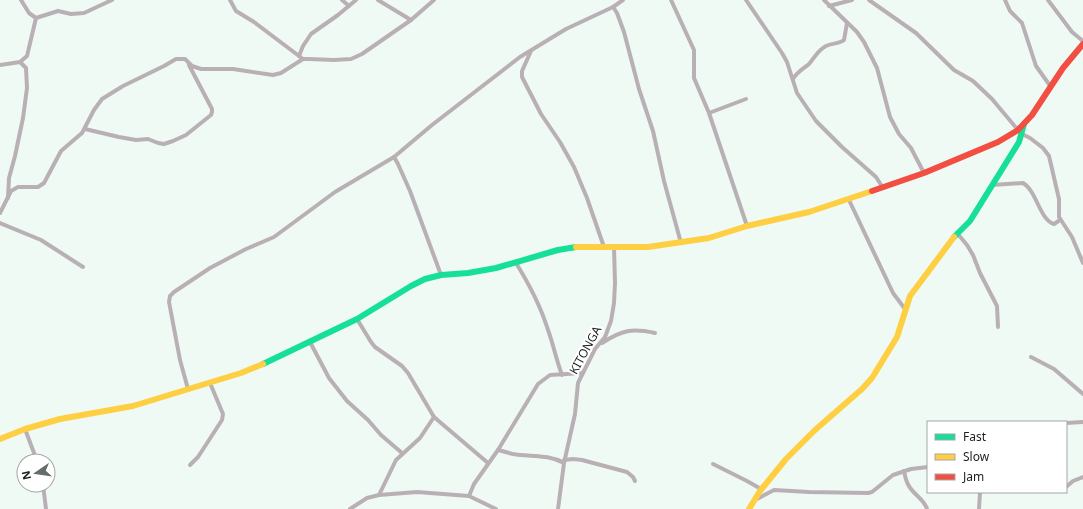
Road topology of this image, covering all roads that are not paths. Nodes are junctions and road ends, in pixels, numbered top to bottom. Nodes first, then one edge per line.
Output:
1 (21, 0) edge
2 (112, 0) edge
3 (230, 0) edge
4 (342, 0) edge
5 (356, 0) edge
6 (378, 0) edge
7 (434, 0) edge
8 (623, 0) edge
9 (671, 0) edge
10 (746, 0) edge
11 (824, 0) edge
12 (852, 0) edge
13 (869, 0) edge
14 (1005, 0) edge
15 (1048, 0) edge
16 (349, 6) junction
17 (829, 6) junction
18 (613, 7) junction
19 (36, 18) junction
20 (411, 20) junction
21 (847, 23) junction
22 (1083, 43) edge
23 (532, 50) junction
24 (301, 58) junction
25 (20, 62) junction
26 (188, 62) junction
27 (0, 64) edge
28 (793, 79) junction
29 (1051, 87) junction
30 (746, 99) dead end
31 (709, 113) junction
32 (85, 129) junction
33 (1020, 132) junction
34 (394, 157) junction
35 (924, 173) junction
36 (992, 185) junction
37 (883, 188) junction
38 (8, 199) junction
39 (849, 200) junction
40 (0, 213) edge
41 (1060, 220) junction
42 (0, 223) edge
43 (747, 226) junction
44 (957, 233) junction
45 (681, 243) junction
46 (604, 247) junction
47 (614, 247) junction
48 (516, 263) junction
49 (1083, 263) edge
50 (83, 266) dead end
51 (441, 275) junction
52 (905, 310) junction
53 (357, 319) junction
54 (998, 327) dead end
55 (655, 333) dead end
56 (310, 342) junction
57 (600, 344) junction
58 (1031, 357) dead end
59 (583, 373) junction
60 (562, 375) junction
61 (210, 383) junction
62 (188, 390) junction
63 (1083, 394) edge
64 (434, 417) junction
65 (1083, 422) edge
66 (1067, 423) edge
67 (25, 429) junction
68 (0, 439) edge
69 (498, 450) junction
70 (34, 453) edge
71 (402, 453) junction
72 (564, 462) junction
73 (488, 463) junction
74 (713, 464) dead end
75 (190, 465) dead end
76 (927, 467) edge
77 (904, 470) junction
78 (1083, 477) edge
79 (634, 482) dead end
80 (1067, 486) edge
81 (761, 489) junction
82 (44, 493) edge
83 (980, 493) edge
84 (379, 494) junction
85 (469, 496) junction
86 (754, 500) junction
87 (46, 509) edge
88 (350, 509) edge
89 (496, 509) edge
90 (558, 509) edge
91 (749, 509) edge
92 (926, 509) edge
93 (979, 509) edge

1 - 19 street
2 - 19 street
3 - 24 street
4 - 16 street
5 - 16 street
6 - 20 street
7 - 20 street
8 - 18 street
9 - 31 street
10 - 28 street
11 - 17 street
12 - 17 street
13 - 33 street
14 - 29 street
15 - 22 street
16 - 24 street
17 - 21 street
18 - 23 street
18 - 45 street
19 - 25 street
20 - 24 street
21 - 28 street
21 - 35 street
22 - 29 street
23 - 34 street
23 - 46 street
24 - 26 street
25 - 27 street
25 - 38 street
26 - 32 street
26 - 32 street
28 - 37 street
29 - 33 street
30 - 31 street
31 - 43 street
32 - 38 street
33 - 35 street
33 - 36 street
33 - 41 street
34 - 51 street
34 - 62 street
35 - 37 street
36 - 41 street
36 - 44 street
37 - 39 street
38 - 40 street
39 - 43 street
39 - 52 street
41 - 49 street
42 - 50 street
43 - 45 street
44 - 52 street
44 - 54 street
45 - 47 street
46 - 47 street
46 - 48 street
47 - 57 street, KITONGA
48 - 51 street
48 - 60 street
51 - 53 street
52 - 81 street
53 - 56 street
53 - 64 street
55 - 57 street
56 - 61 street
56 - 71 street
57 - 59 street, KITONGA
58 - 63 street
59 - 60 street
59 - 72 street, KITONGA
60 - 69 street
61 - 62 street
61 - 75 street
62 - 67 street
64 - 71 street
64 - 73 street
65 - 66 street
67 - 68 street
67 - 70 street
69 - 72 street
69 - 73 street
71 - 84 street
72 - 79 street
72 - 90 street, KITONGA
73 - 85 street
74 - 81 street
76 - 77 street
77 - 86 street
77 - 92 street
78 - 80 street
81 - 86 street
82 - 87 street
83 - 93 street
84 - 85 street
84 - 88 street
85 - 89 street
86 - 91 street

